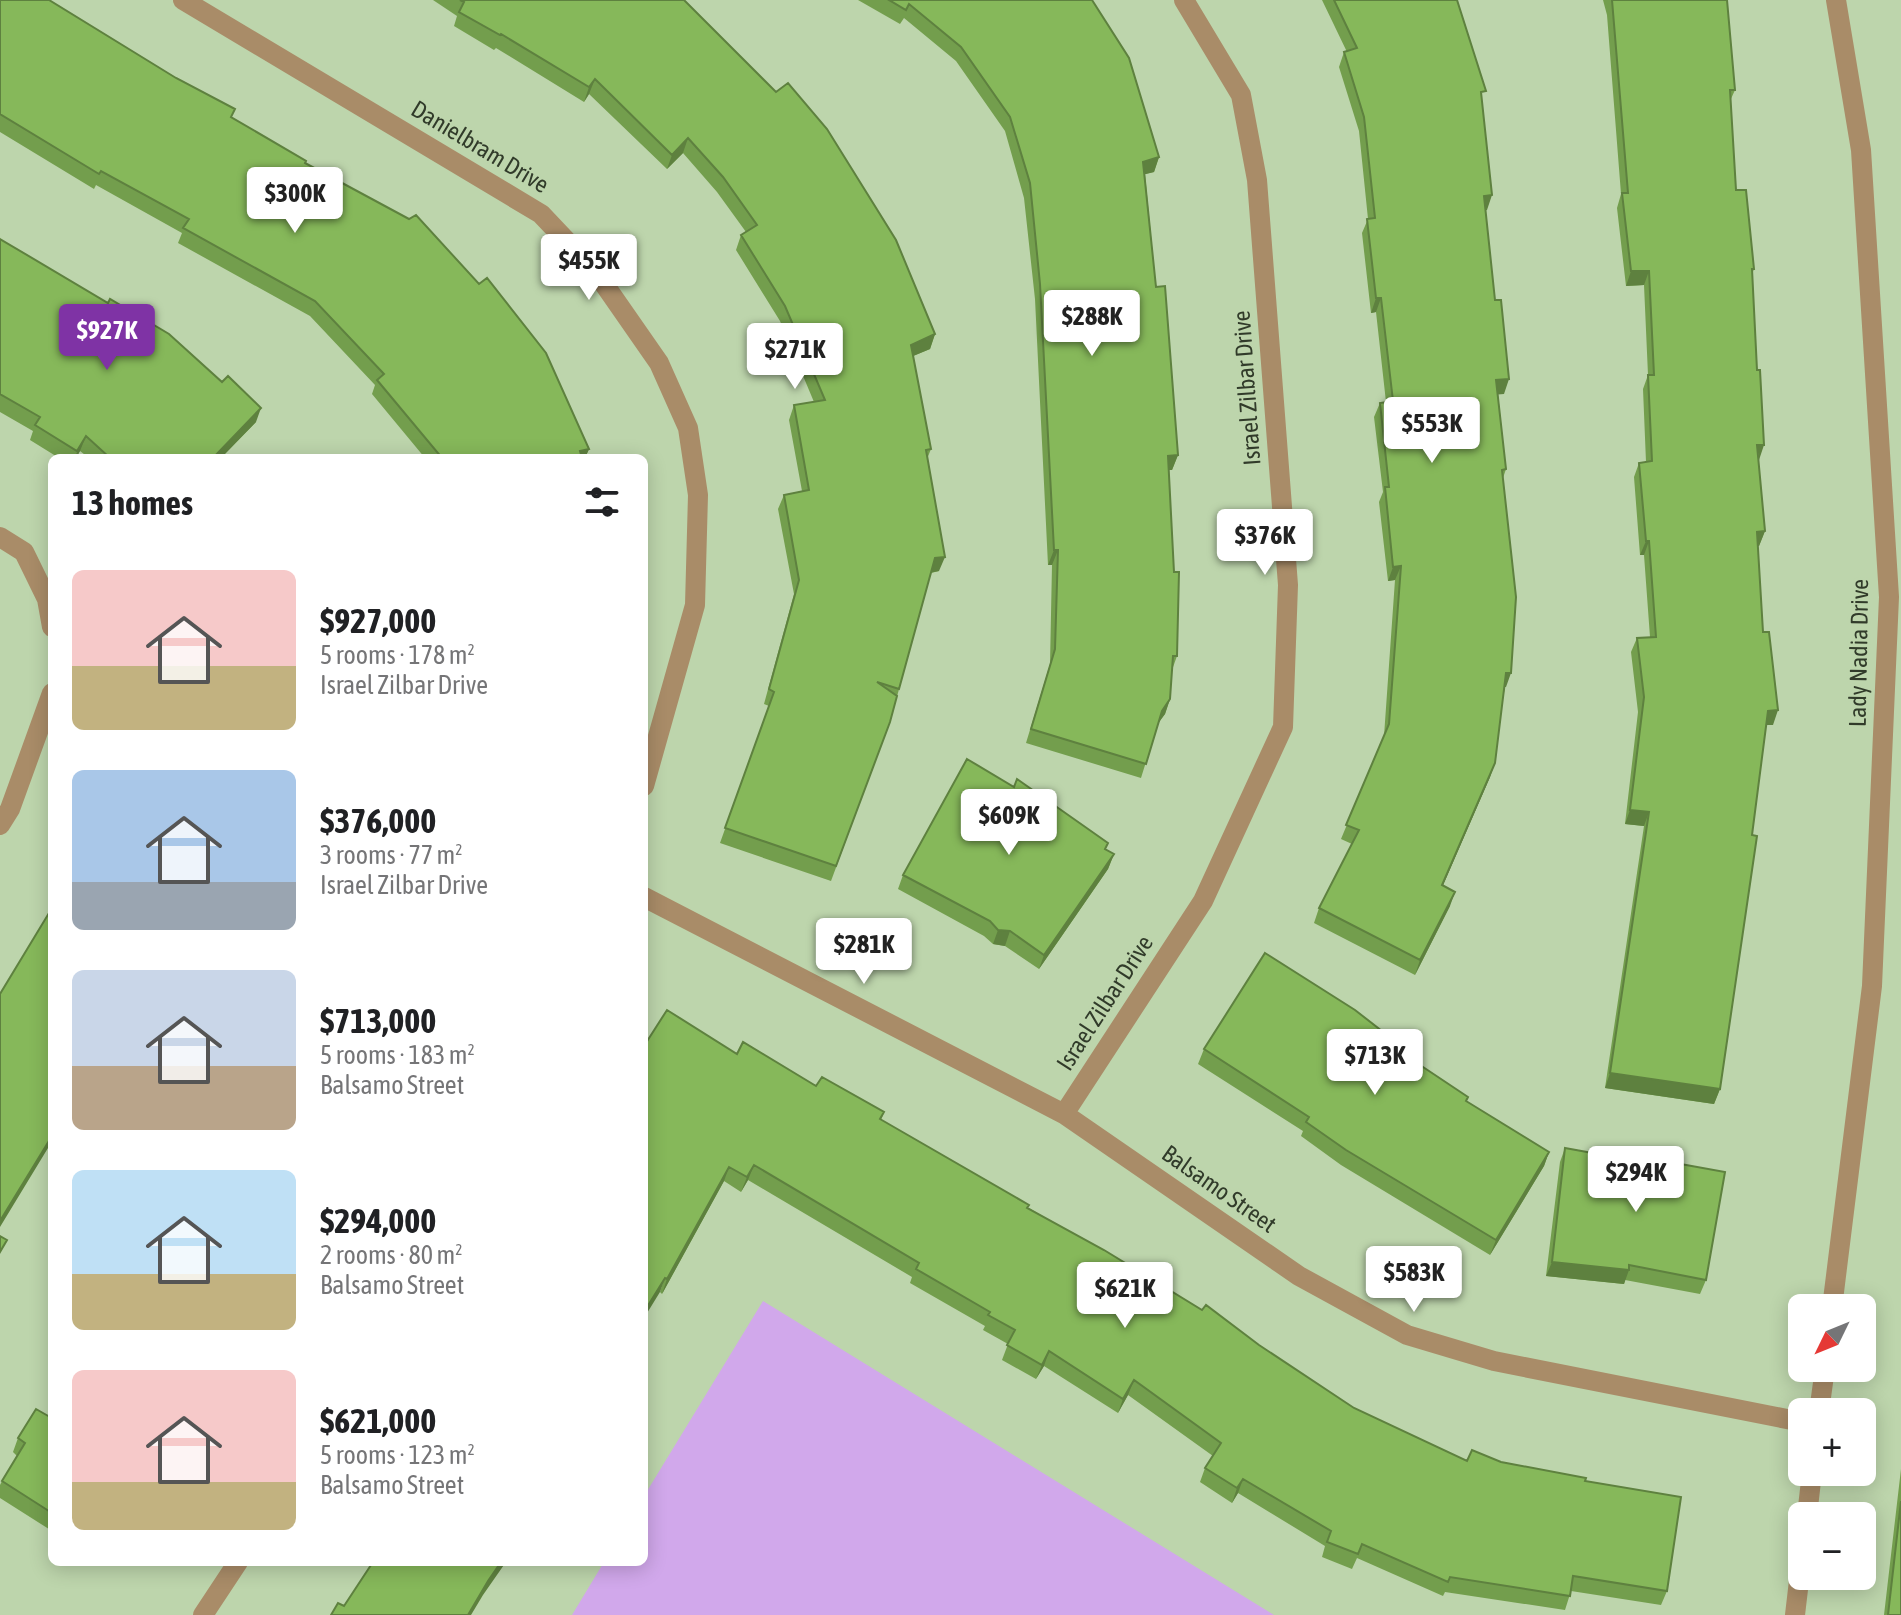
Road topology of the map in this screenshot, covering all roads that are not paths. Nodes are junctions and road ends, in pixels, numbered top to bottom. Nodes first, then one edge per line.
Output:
1 (183, 0) edge
2 (1184, 0) edge
3 (1836, 0) edge
4 (0, 537) edge
5 (48, 605) edge
6 (48, 704) edge
7 (648, 772) edge
8 (0, 825) edge
9 (648, 899) edge
10 (1064, 1114) junction
11 (1834, 1294) edge
12 (1788, 1419) edge
13 (235, 1566) edge
14 (1798, 1590) edge
15 (203, 1615) edge
16 (1795, 1615) edge

1 - 7 street, Danielbram Drive
2 - 10 street, Israel Zilbar Drive
3 - 11 street, Lady Nadia Drive
4 - 5 street
6 - 8 street
9 - 10 street, Balsamo Street
10 - 12 street, Balsamo Street
13 - 15 street
14 - 16 street

